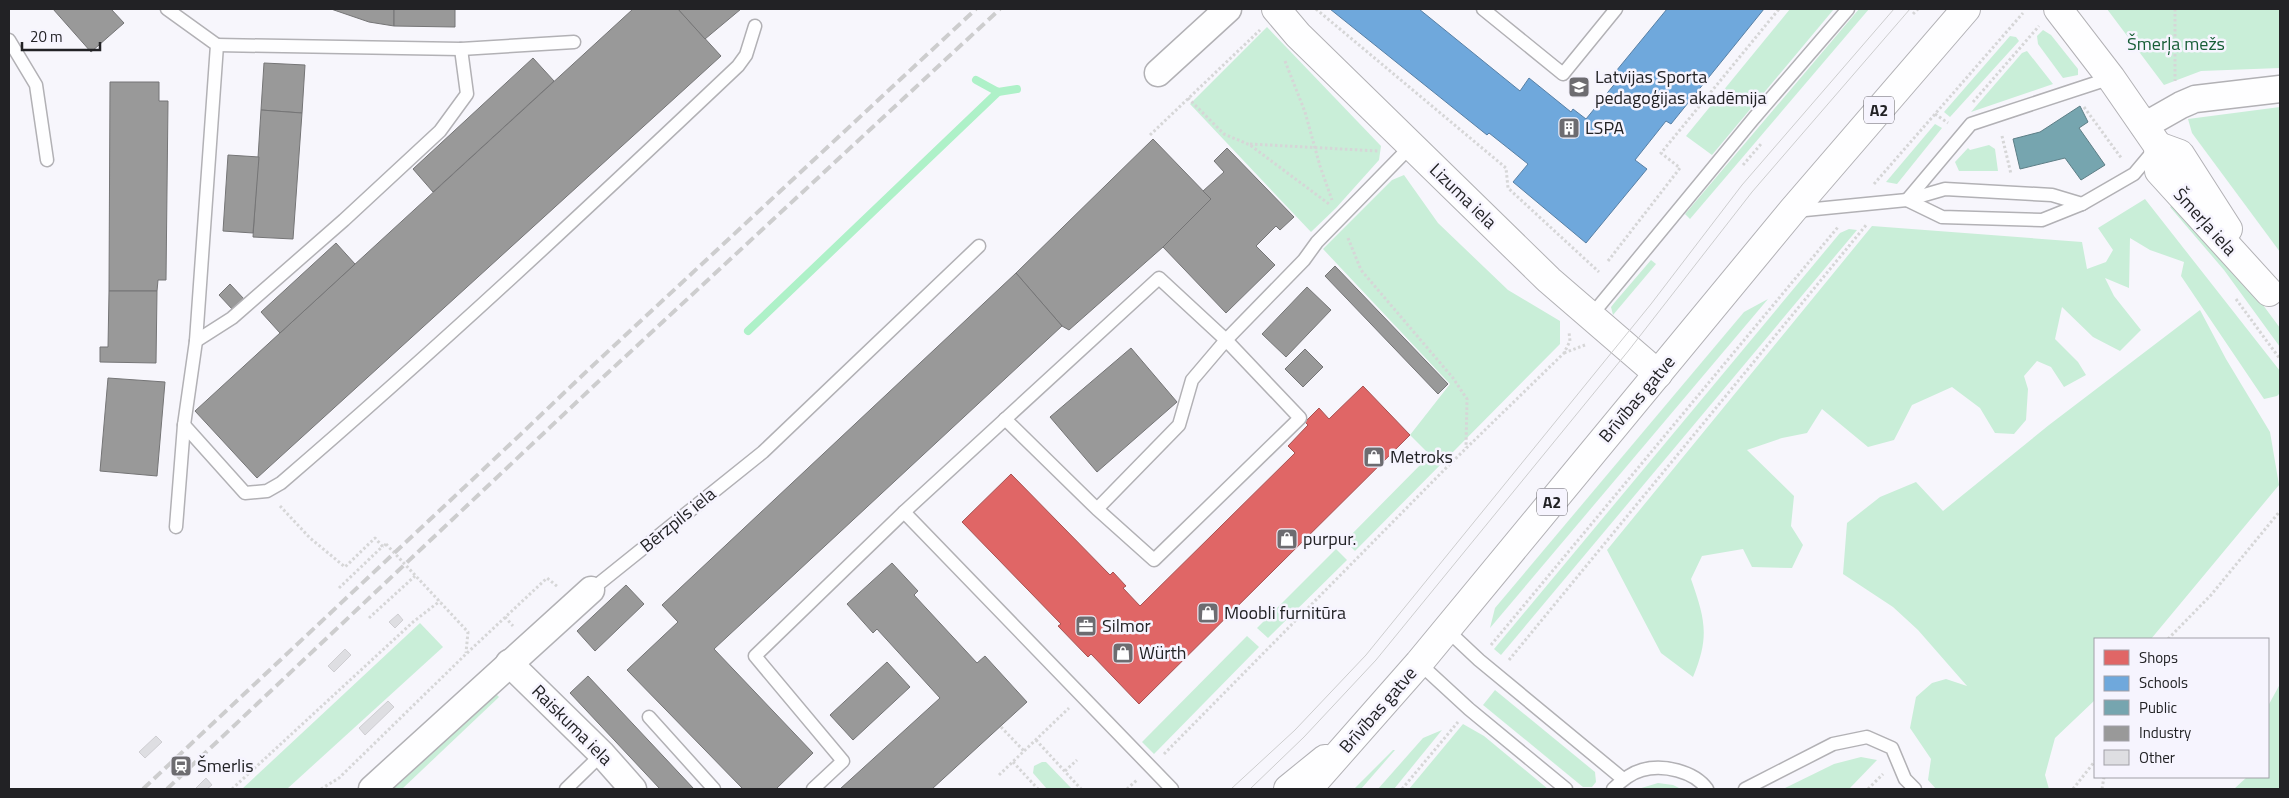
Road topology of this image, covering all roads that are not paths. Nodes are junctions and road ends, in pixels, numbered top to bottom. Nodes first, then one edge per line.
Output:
1 (167, 9) edge
2 (1228, 9) edge
3 (1483, 9) edge
4 (1616, 9) edge
5 (1848, 9) edge
6 (1966, 9) edge
7 (2058, 9) edge
8 (1277, 10) edge
9 (756, 26) dead end
10 (9, 40) edge
11 (574, 42) dead end
12 (217, 45) junction
13 (461, 49) junction
14 (1158, 73) dead end
15 (2111, 78) junction
16 (2280, 89) edge
17 (2151, 136) junction
18 (1411, 146) junction
19 (47, 160) dead end
20 (1907, 200) junction
21 (2082, 204) junction
22 (1792, 211) junction
23 (979, 246) dead end
24 (2274, 300) edge
25 (1579, 320) junction
26 (1226, 340) junction
27 (196, 341) junction
28 (1658, 374) junction
29 (1005, 419) junction
30 (184, 425) junction
31 (1097, 509) junction
32 (904, 512) junction
33 (176, 527) dead end
34 (584, 597) joint
35 (1447, 630) junction
36 (510, 663) junction
37 (1419, 664) junction
38 (649, 717) dead end
39 (1359, 731) junction
40 (602, 754) junction
41 (1623, 779) junction
42 (372, 789) edge
43 (566, 789) edge
44 (634, 789) edge
45 (714, 789) edge
46 (813, 789) edge
47 (1172, 789) edge
48 (1288, 789) edge
49 (1308, 789) edge
50 (1566, 789) edge
51 (1613, 789) edge
52 (1707, 789) edge
53 (1746, 789) edge
54 (1915, 789) edge

1 - 12 lane
2 - 14 street
3 - 4 lane
5 - 25 lane
6 - 22 main road, Brīvības gatve / A2
7 - 15 main road
8 - 18 main road, Lizuma iela
9 - 30 lane
10 - 19 lane
11 - 13 lane
12 - 13 lane
12 - 27 lane
13 - 27 lane
15 - 17 main road
15 - 20 lane
16 - 17 street
17 - 21 lane
17 - 24 main road, Šmerļa iela
18 - 25 main road, Lizuma iela
18 - 26 lane
20 - 21 lane
20 - 21 lane
20 - 22 lane
22 - 28 main road, Brīvības gatve / A2
23 - 34 lane, Bērzpils iela
25 - 28 main road, Lizuma iela
26 - 29 lane
26 - 31 lane
26 - 31 lane
27 - 30 lane
28 - 35 main road, Brīvības gatve / A2
29 - 31 lane
29 - 32 lane
30 - 33 lane
32 - 46 lane
32 - 47 lane
34 - 36 street, Bērzpils iela
35 - 37 main road, Brīvības gatve / A2
35 - 41 lane
36 - 40 street, Raiskuma iela
36 - 42 street, Bērzpils iela
37 - 39 main road, Brīvības gatve / A2
37 - 50 lane
38 - 45 lane
39 - 48 main road
39 - 49 main road, Brīvības gatve / A2
40 - 43 lane
40 - 44 street, Raiskuma iela
41 - 51 lane
41 - 52 lane
53 - 54 lane

